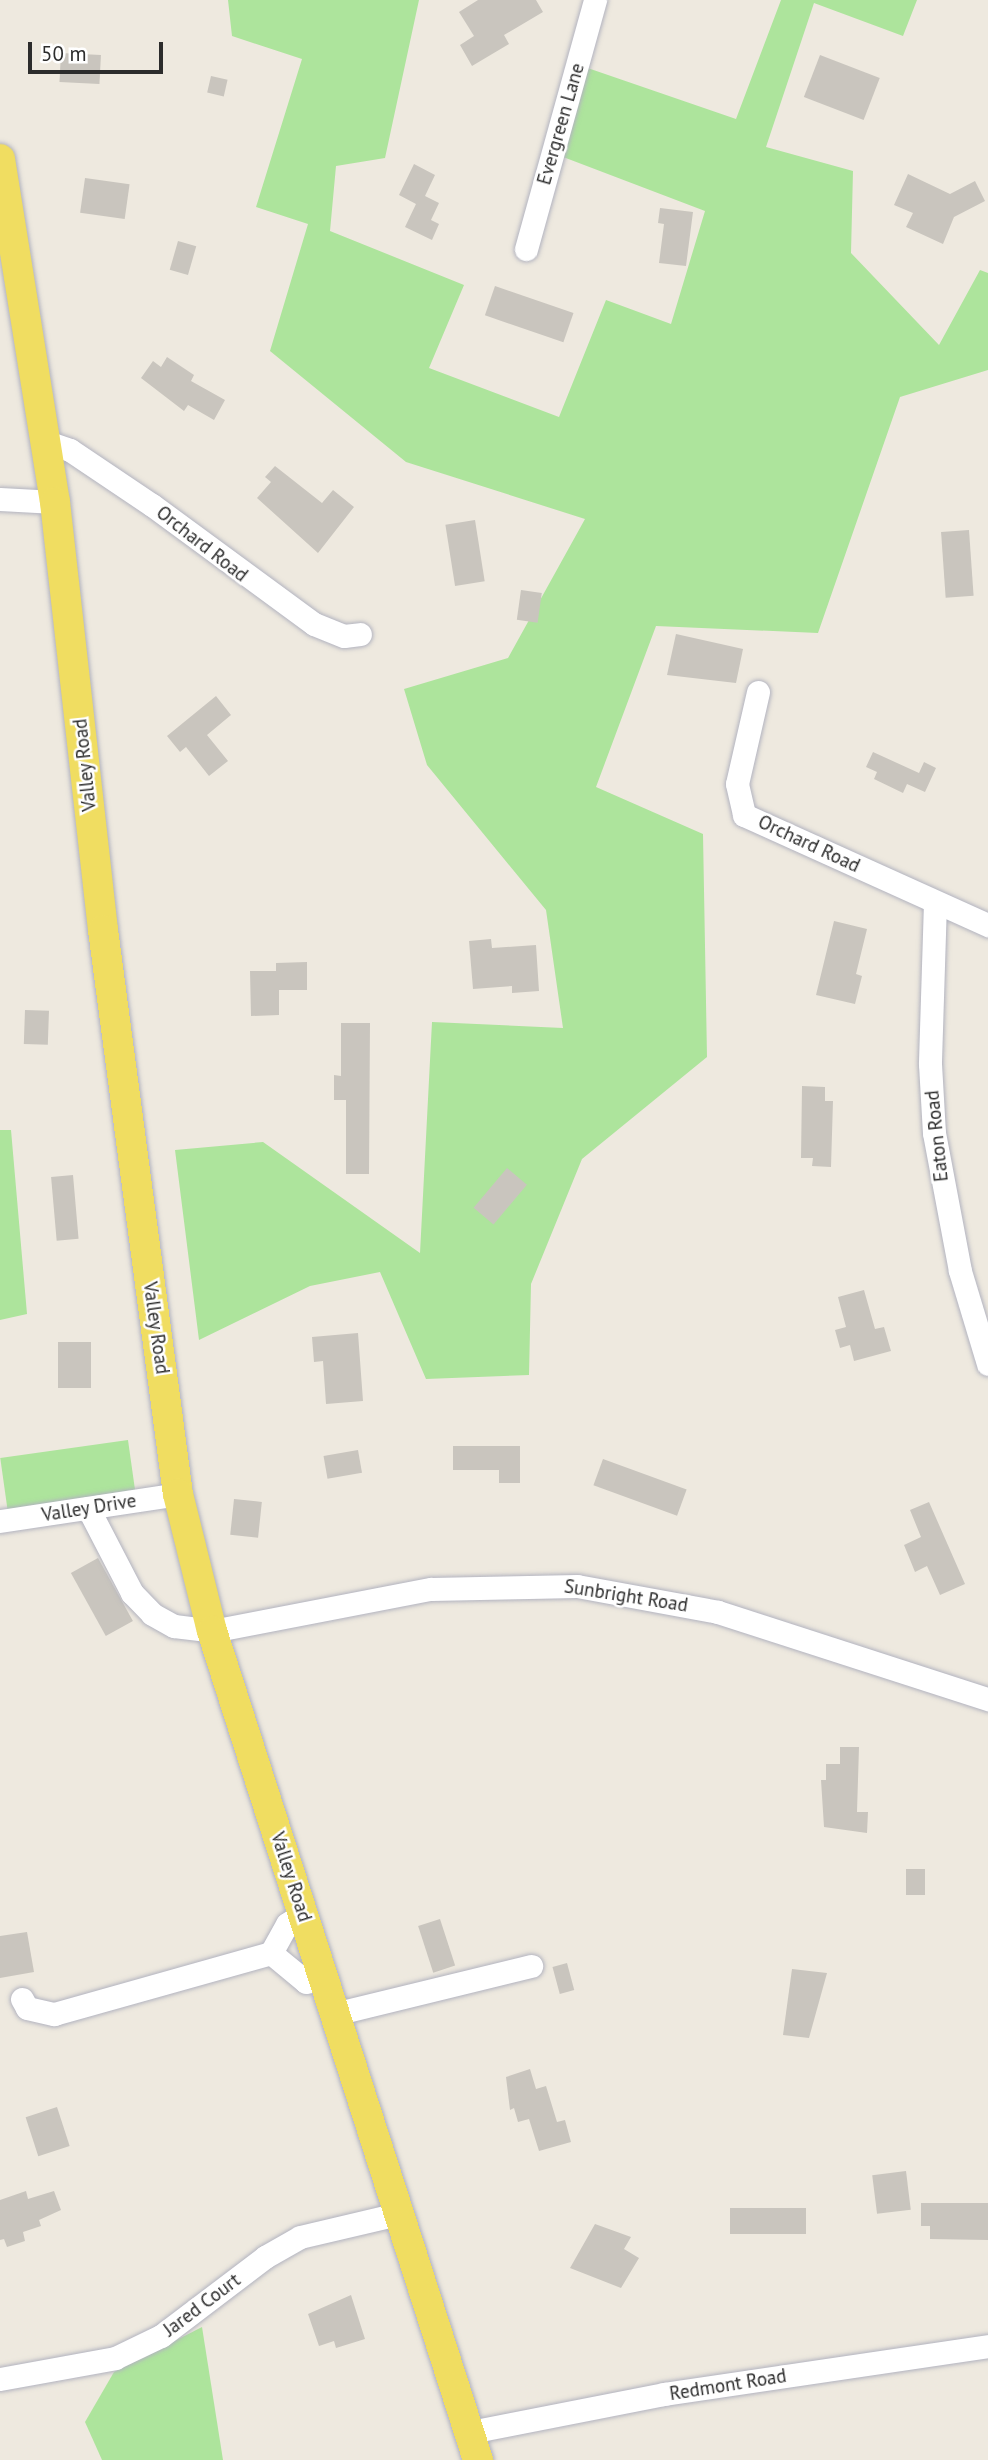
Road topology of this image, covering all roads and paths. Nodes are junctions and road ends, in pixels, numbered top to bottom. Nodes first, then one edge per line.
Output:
1 (596, 0) edge
2 (0, 159) edge
3 (526, 249) dead end
4 (47, 442) junction
5 (0, 499) edge
6 (55, 502) junction
7 (360, 634) dead end
8 (758, 692) dead end
9 (935, 902) junction
10 (988, 925) edge
11 (988, 1364) edge
12 (178, 1494) junction
13 (88, 1508) junction
14 (0, 1521) edge
15 (212, 1631) junction
16 (988, 1699) edge
17 (303, 1914) junction
18 (271, 1953) junction
19 (531, 1966) dead end
20 (323, 1979) junction
21 (22, 1999) dead end
22 (334, 2014) junction
23 (398, 2214) junction
24 (988, 2346) edge
25 (0, 2379) edge
26 (474, 2446) edge

1 - 3 street, Evergreen Lane
2 - 4 main road, Valley Road
4 - 6 main road, Valley Road
4 - 7 street, Orchard Road
5 - 6 street
6 - 12 main road, Valley Road
8 - 9 street, Orchard Road
9 - 10 street, Orchard Road
9 - 11 street, Eaton Road
12 - 13 street, Valley Drive
12 - 15 main road, Valley Road
13 - 14 street, Valley Drive
13 - 15 street, Sunbright Road
15 - 16 street, Sunbright Road
15 - 17 main road, Valley Road
17 - 18 street
17 - 20 main road, Valley Road
18 - 20 street
18 - 21 street
19 - 22 street
20 - 22 main road, Valley Road
22 - 23 main road, Valley Road
23 - 25 street, Jared Court
23 - 26 main road, Valley Road
24 - 26 street, Redmont Road

